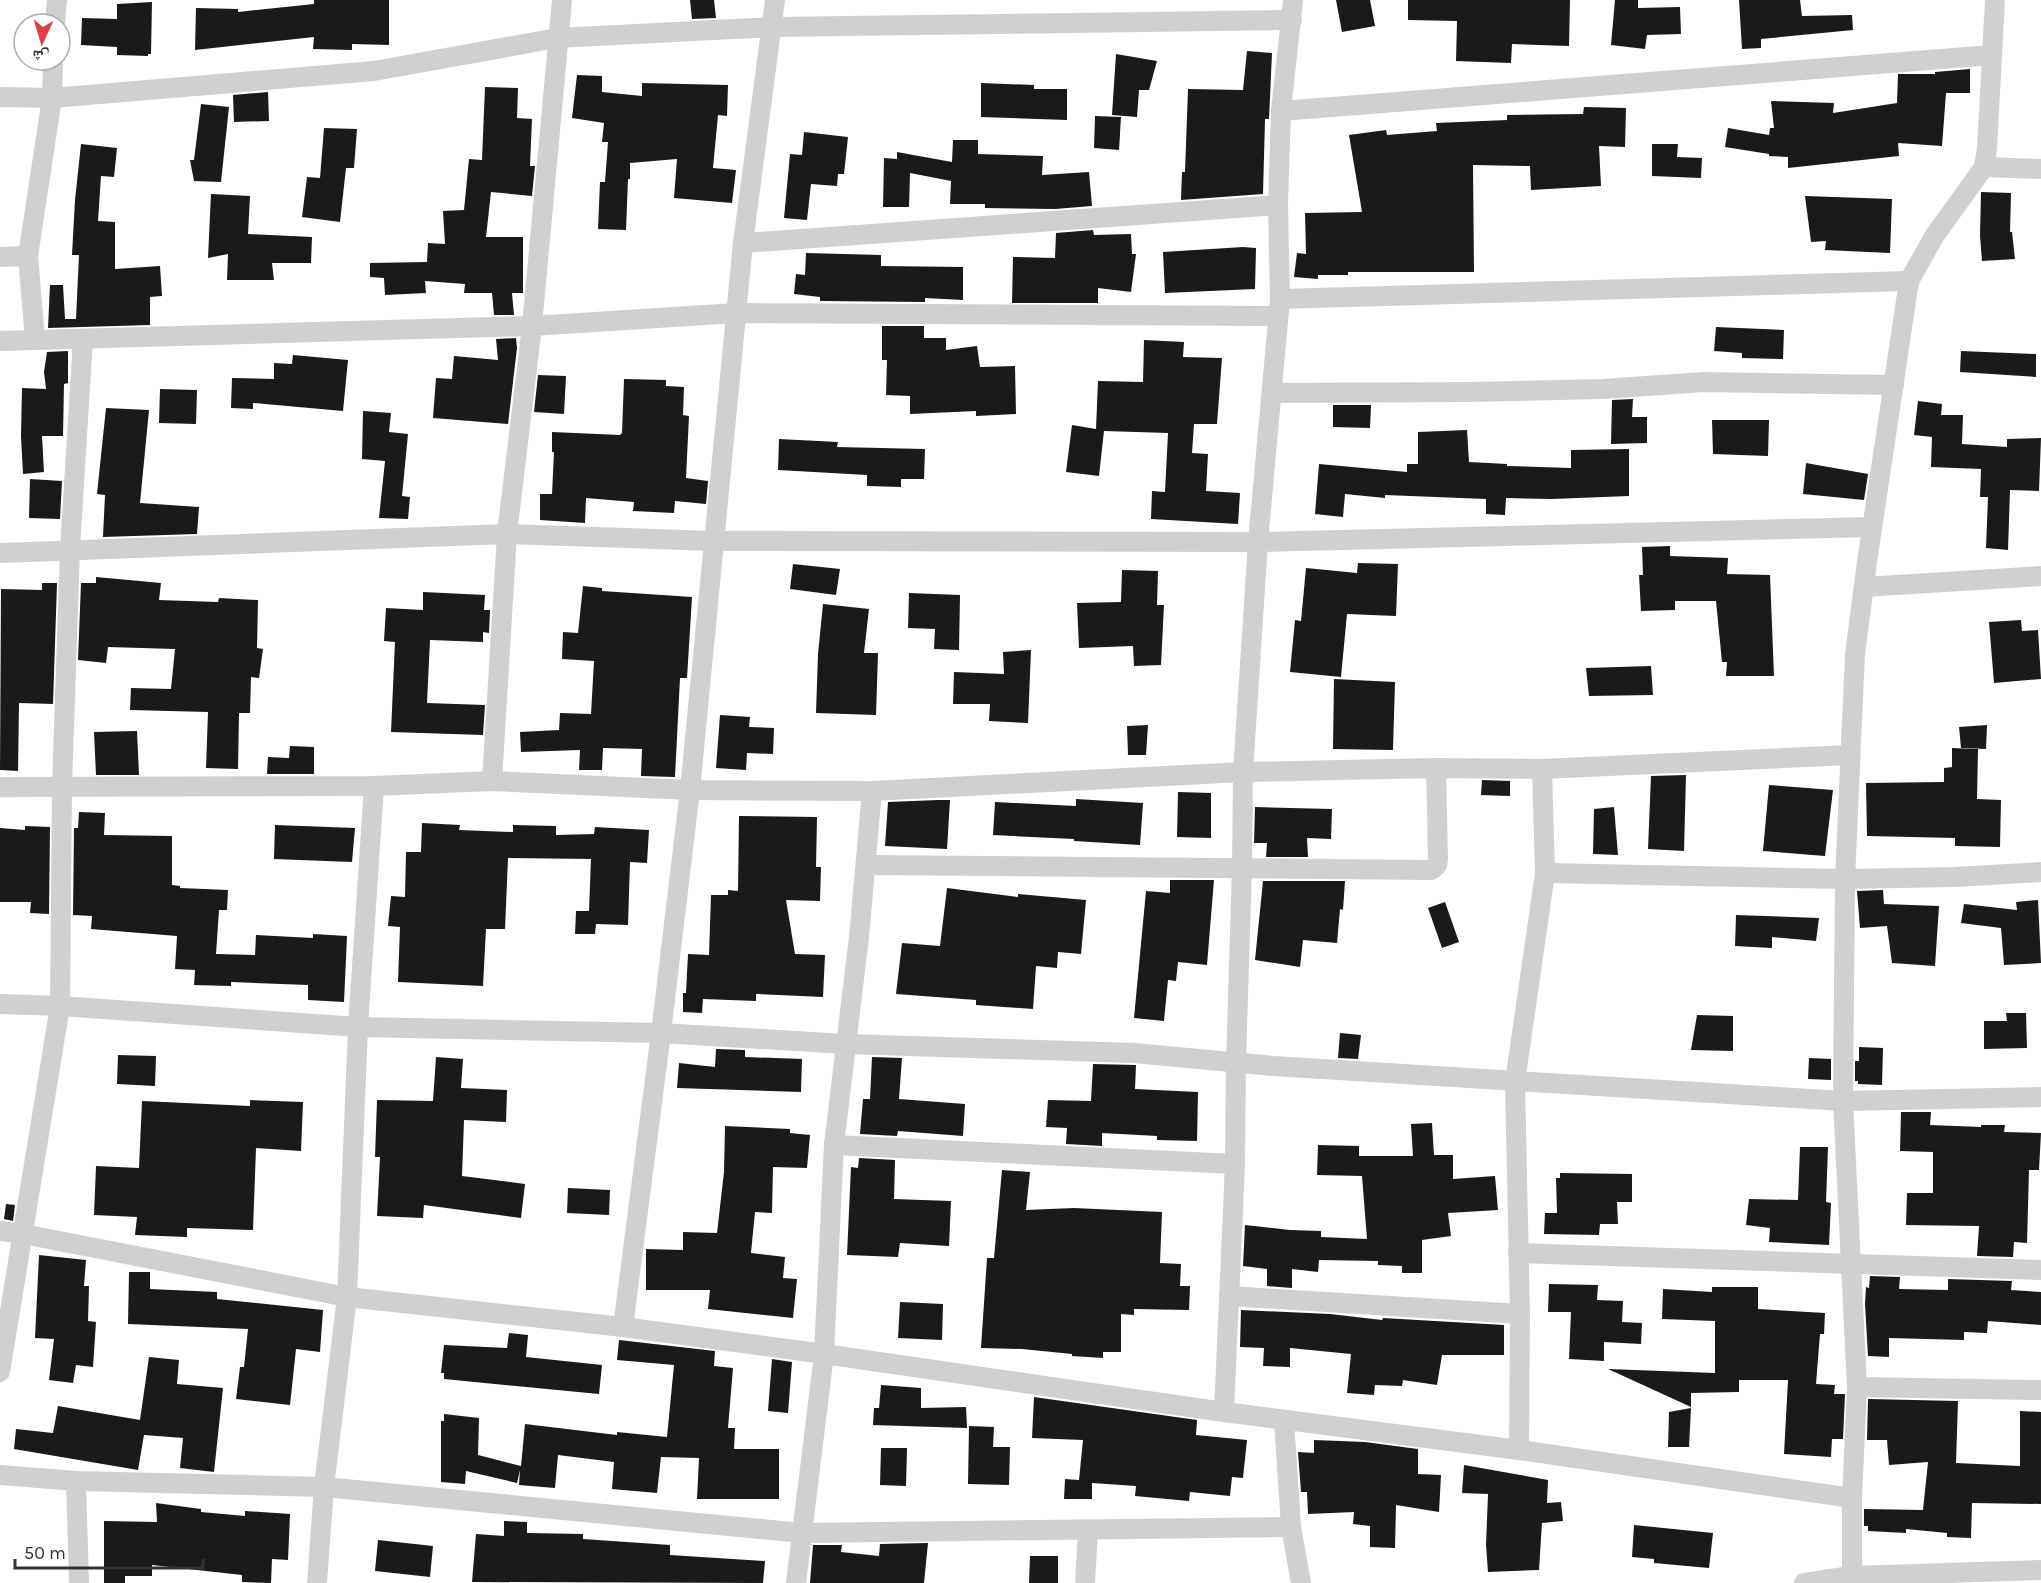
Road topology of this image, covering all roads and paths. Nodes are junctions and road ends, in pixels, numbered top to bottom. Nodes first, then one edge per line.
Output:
1 (562, 0) edge
2 (775, 0) edge
3 (1293, 0) edge
4 (1995, 0) edge
5 (1292, 20) junction
6 (772, 27) junction
7 (557, 38) junction
8 (1992, 55) junction
9 (53, 72) edge
10 (0, 97) edge
11 (51, 98) junction
12 (1281, 111) junction
13 (1984, 167) junction
14 (2041, 169) edge
15 (1278, 205) junction
16 (742, 243) junction
17 (28, 255) junction
18 (0, 257) edge
19 (1909, 281) junction
20 (1279, 307) junction
21 (736, 313) junction
22 (532, 326) junction
23 (83, 339) junction
24 (35, 340) junction
25 (0, 341) edge
26 (1893, 385) junction
27 (1272, 393) junction
28 (1872, 527) junction
29 (507, 534) junction
30 (713, 541) junction
31 (1258, 542) junction
32 (70, 549) junction
33 (0, 553) edge
34 (2041, 576) edge
35 (1864, 586) junction
36 (1850, 755) junction
37 (1436, 768) junction
38 (1542, 769) junction
39 (1243, 772) junction
40 (492, 781) junction
41 (62, 786) junction
42 (374, 786) junction
43 (0, 787) edge
44 (690, 789) junction
45 (872, 791) junction
46 (866, 866) junction
47 (1242, 867) junction
48 (2041, 872) edge
49 (1545, 873) junction
50 (1845, 879) junction
51 (0, 1004) edge
52 (60, 1006) junction
53 (358, 1027) junction
54 (662, 1034) junction
55 (846, 1044) junction
56 (1236, 1062) junction
57 (1515, 1082) junction
58 (2041, 1097) edge
59 (1844, 1101) junction
60 (834, 1144) junction
61 (1235, 1164) junction
62 (0, 1231) edge
63 (23, 1234) junction
64 (1518, 1253) junction
65 (1852, 1263) junction
66 (2041, 1270) edge
67 (1229, 1296) junction
68 (347, 1297) junction
69 (1520, 1314) junction
70 (623, 1328) junction
71 (824, 1354) junction
72 (0, 1372) edge
73 (1857, 1387) junction
74 (2041, 1390) edge
75 (1224, 1412) junction
76 (1284, 1420) junction
77 (1519, 1450) junction
78 (0, 1475) edge
79 (76, 1481) junction
80 (324, 1487) junction
81 (1852, 1498) junction
82 (1291, 1527) junction
83 (1088, 1531) junction
84 (802, 1533) junction
85 (2041, 1570) edge
86 (1852, 1580) edge
87 (79, 1583) edge
88 (317, 1583) edge
89 (796, 1583) edge
90 (1085, 1583) edge
91 (1301, 1583) edge
92 (1804, 1583) edge

1 - 7 street
2 - 6 street
3 - 5 street
4 - 8 street
5 - 6 street
5 - 12 street
6 - 7 street
6 - 16 street
7 - 11 street
7 - 22 street
8 - 12 street
8 - 13 street
9 - 11 street
10 - 11 street
11 - 17 street
12 - 15 street
13 - 14 street
13 - 19 street
15 - 16 street
15 - 20 street
16 - 21 street
17 - 18 street
17 - 24 street
19 - 20 street
19 - 26 street
20 - 21 street
20 - 27 street
21 - 22 street
21 - 30 street
22 - 23 street
22 - 29 street
23 - 24 street
23 - 32 street
24 - 25 street
26 - 27 street
26 - 28 street
27 - 31 street
28 - 31 street
28 - 35 street
29 - 30 street
29 - 32 street
29 - 40 street
30 - 31 street
30 - 44 street
31 - 39 street
32 - 33 street
32 - 41 street
34 - 35 street
35 - 36 street
36 - 38 street
36 - 50 street
37 - 38 street
37 - 39 street
37 - 47 street
38 - 49 street
39 - 45 street
39 - 47 street
40 - 42 street
40 - 44 street
41 - 42 street
41 - 43 street
41 - 52 street
42 - 53 street
44 - 45 street
44 - 54 street
45 - 46 street
46 - 47 street
46 - 55 street
47 - 56 street
48 - 50 street
49 - 50 street
49 - 57 street
50 - 59 street
51 - 52 street
52 - 53 street
52 - 63 street
53 - 54 street
53 - 68 street
54 - 55 street
54 - 70 street
55 - 56 street
55 - 60 street
56 - 57 street
56 - 61 street
57 - 59 street
57 - 64 street
58 - 59 street
59 - 65 street
60 - 61 street
60 - 71 street
61 - 67 street
62 - 63 street
63 - 68 street
63 - 72 street
64 - 65 street
64 - 69 street
65 - 66 street
65 - 73 street
67 - 69 street
67 - 75 street
68 - 70 street
68 - 80 street
69 - 77 street
70 - 71 street
71 - 75 street
71 - 84 street
73 - 74 street
73 - 81 street
75 - 76 street
76 - 77 street
76 - 82 street
77 - 81 street
78 - 79 street
79 - 80 street
79 - 87 street
80 - 84 street
80 - 88 street
81 - 86 street
82 - 83 street
82 - 91 street
83 - 84 street
83 - 90 street
84 - 89 street
85 - 86 street
86 - 92 street

